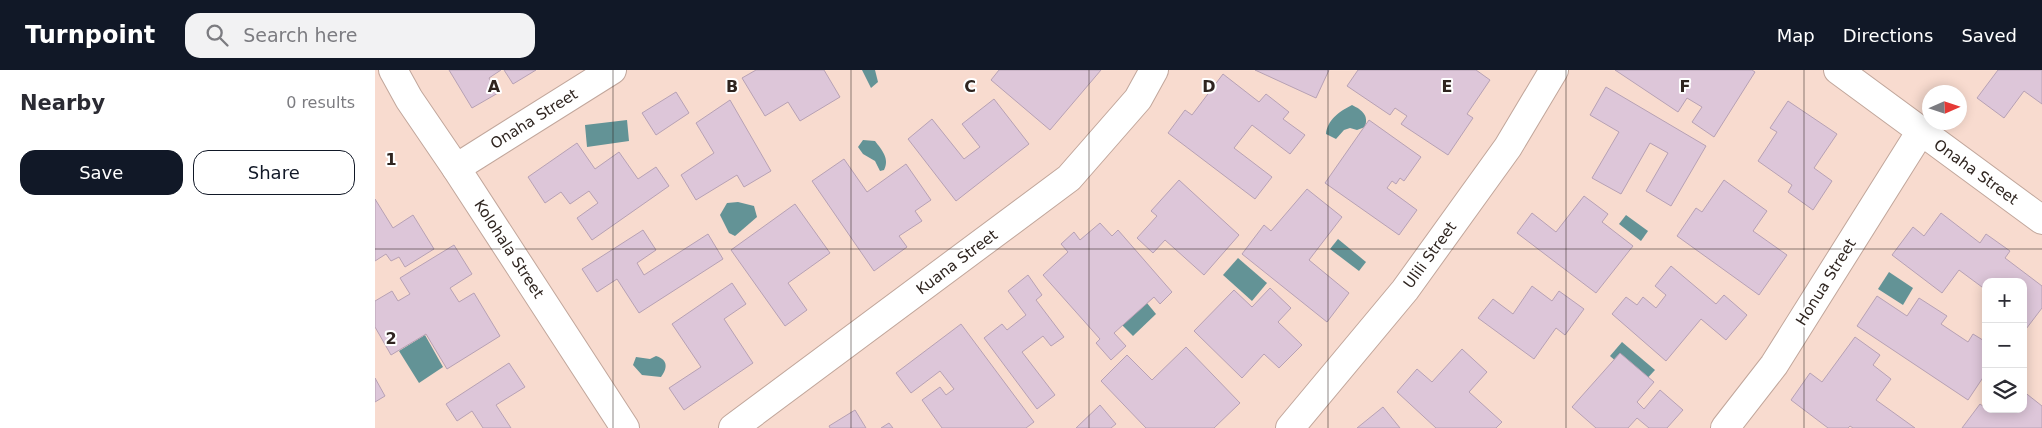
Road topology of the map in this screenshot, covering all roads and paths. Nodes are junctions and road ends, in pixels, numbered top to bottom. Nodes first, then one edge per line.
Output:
1 (393, 70) edge
2 (612, 70) edge
3 (1154, 70) edge
4 (1554, 70) edge
5 (1838, 70) edge
6 (1921, 131) junction
7 (456, 168) junction
8 (2042, 220) edge
9 (625, 428) edge
10 (733, 428) edge
11 (1290, 428) edge
12 (1725, 428) edge

1 - 7 street, Kolohala Street
2 - 7 street, Onaha Street
3 - 10 street, Kuana Street
4 - 11 street, Ulili Street
5 - 6 street, Onaha Street
6 - 8 street, Onaha Street
6 - 12 street, Honua Street
7 - 9 street, Kolohala Street

